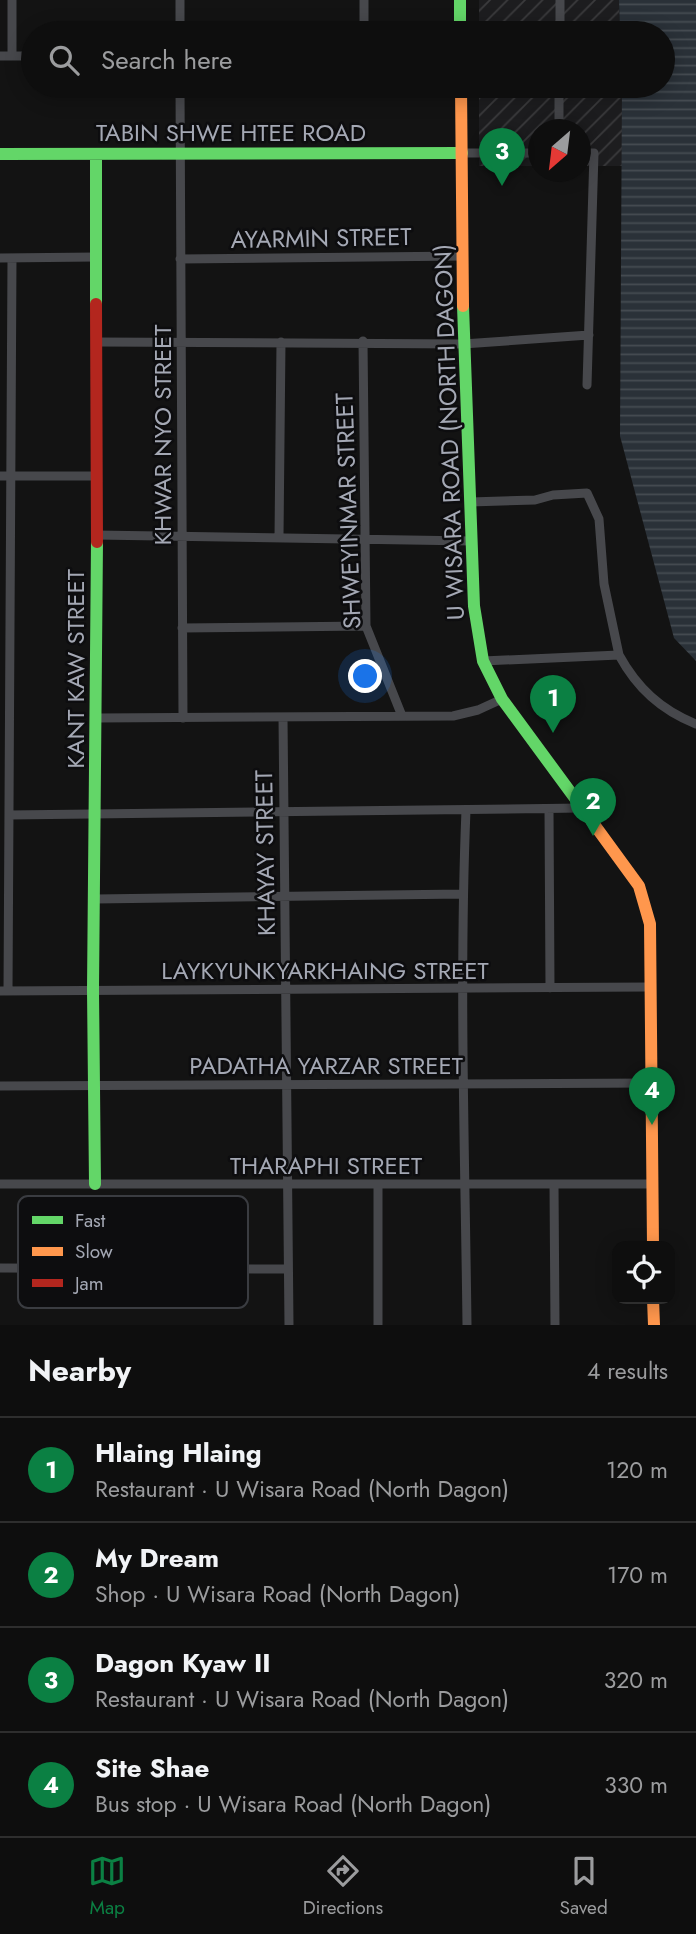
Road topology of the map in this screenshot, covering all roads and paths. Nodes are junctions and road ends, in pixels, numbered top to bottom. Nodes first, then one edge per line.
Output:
1 (12, 0) edge
2 (180, 0) edge
3 (363, 0) edge
4 (460, 0) edge
5 (560, 0) edge
6 (180, 21) edge
7 (364, 21) edge
8 (460, 21) edge
9 (560, 21) edge
10 (0, 56) edge
11 (12, 56) junction
12 (21, 56) edge
13 (180, 98) edge
14 (461, 98) edge
15 (559, 98) edge
16 (559, 119) edge
17 (180, 152) junction
18 (461, 153) junction
19 (528, 153) edge
20 (591, 153) edge
21 (0, 154) edge
22 (96, 154) junction
23 (463, 256) junction
24 (96, 257) junction
25 (0, 258) edge
26 (12, 258) junction
27 (180, 259) junction
28 (589, 335) junction
29 (363, 341) junction
30 (97, 342) junction
31 (181, 342) junction
32 (281, 342) junction
33 (463, 344) junction
34 (587, 385) dead end
35 (96, 475) junction
36 (0, 476) edge
37 (12, 476) junction
38 (470, 502) junction
39 (96, 535) junction
40 (182, 536) junction
41 (279, 537) junction
42 (364, 538) junction
43 (471, 541) junction
44 (366, 626) junction
45 (182, 628) junction
46 (619, 654) junction
47 (483, 661) junction
48 (502, 698) junction
49 (5, 700) edge
50 (402, 716) junction
51 (283, 717) junction
52 (97, 718) junction
53 (183, 718) junction
54 (696, 724) edge
55 (582, 808) junction
56 (549, 809) junction
57 (466, 810) junction
58 (284, 812) junction
59 (96, 814) junction
60 (9, 815) junction
61 (462, 894) junction
62 (285, 897) junction
63 (96, 899) junction
64 (650, 987) junction
65 (464, 988) junction
66 (550, 988) junction
67 (285, 989) junction
68 (93, 990) junction
69 (4, 991) edge
70 (651, 1083) junction
71 (463, 1084) junction
72 (286, 1085) junction
73 (0, 1086) edge
74 (96, 1086) junction
75 (0, 1184) edge
76 (95, 1184) junction
77 (287, 1184) junction
78 (377, 1184) junction
79 (465, 1184) junction
80 (554, 1184) junction
81 (652, 1184) junction
82 (653, 1241) edge
83 (0, 1268) edge
84 (18, 1268) edge
85 (248, 1269) edge
86 (288, 1269) junction
87 (653, 1304) edge
88 (289, 1325) edge
89 (377, 1325) edge
90 (467, 1325) edge
91 (555, 1325) edge
92 (654, 1325) edge

1 - 11 street
2 - 6 street
3 - 7 street
4 - 8 street
5 - 9 street
10 - 11 street
11 - 12 street
13 - 17 street, KHWAR NYO STREET
14 - 18 street, U WISARA ROAD (NORTH DAGON)
15 - 16 street
17 - 18 street, TABIN SHWE HTEE ROAD
17 - 22 street, TABIN SHWE HTEE ROAD
17 - 27 street, KHWAR NYO STREET
18 - 19 street
18 - 23 street, U WISARA ROAD (NORTH DAGON)
20 - 28 street
21 - 22 street, TABIN SHWE HTEE ROAD
22 - 24 street, KANT KAW STREET
23 - 27 street, AYARMIN STREET
23 - 33 street, U WISARA ROAD (NORTH DAGON)
24 - 26 street
24 - 30 street, KANT KAW STREET
25 - 26 street
26 - 37 street
27 - 31 street, KHWAR NYO STREET
28 - 33 street
28 - 34 street
29 - 32 street
29 - 33 street
29 - 42 street, SHWEYINMAR STREET
30 - 31 street
30 - 35 street, KANT KAW STREET
31 - 32 street
31 - 40 street, KHWAR NYO STREET
32 - 41 street
33 - 38 street, U WISARA ROAD (NORTH DAGON)
35 - 37 street
35 - 39 street, KANT KAW STREET
36 - 37 street
37 - 49 street
38 - 43 street, U WISARA ROAD (NORTH DAGON)
38 - 46 street
39 - 40 street
39 - 52 street, KANT KAW STREET
40 - 41 street
40 - 45 street, KHWAR NYO STREET
41 - 42 street
42 - 43 street
42 - 44 street, SHWEYINMAR STREET
43 - 47 street, U WISARA ROAD (NORTH DAGON)
44 - 45 street
44 - 50 street, SHWEYINMAR STREET
45 - 53 street, KHWAR NYO STREET
46 - 47 street
46 - 54 street
47 - 48 street, U WISARA ROAD (NORTH DAGON)
48 - 50 street
48 - 55 street, U WISARA ROAD (NORTH DAGON)
49 - 60 street
50 - 51 street
51 - 53 street
51 - 58 street, KHAYAY STREET
52 - 53 street
52 - 59 street, KANT KAW STREET
55 - 56 street
55 - 64 street, U WISARA ROAD (NORTH DAGON)
56 - 57 street
56 - 66 street
57 - 58 street
57 - 61 street
58 - 59 street
58 - 62 street, KHAYAY STREET
59 - 60 street
59 - 63 street, KANT KAW STREET
60 - 69 street
61 - 62 street
61 - 65 street
62 - 63 street
62 - 67 street, KHAYAY STREET
63 - 68 street, KANT KAW STREET
64 - 66 street, LAYKYUNKYARKHAING STREET
64 - 70 street, U WISARA ROAD (NORTH DAGON)
65 - 66 street, LAYKYUNKYARKHAING STREET
65 - 67 street, LAYKYUNKYARKHAING STREET
65 - 71 street
67 - 68 street, LAYKYUNKYARKHAING STREET
67 - 72 street, KHAYAY STREET
68 - 69 street, LAYKYUNKYARKHAING STREET
68 - 74 street, KANT KAW STREET
70 - 71 street, PADATHA YARZAR STREET
70 - 81 street, U WISARA ROAD (NORTH DAGON)
71 - 72 street, PADATHA YARZAR STREET
71 - 79 street
72 - 74 street, PADATHA YARZAR STREET
72 - 77 street, KHAYAY STREET
73 - 74 street, PADATHA YARZAR STREET
74 - 76 street, KANT KAW STREET
75 - 76 street, THARAPHI STREET
76 - 77 street, THARAPHI STREET
77 - 78 street, THARAPHI STREET
77 - 86 street, KHAYAY STREET
78 - 79 street, THARAPHI STREET
78 - 89 street
79 - 80 street, THARAPHI STREET
79 - 90 street
80 - 81 street, THARAPHI STREET
80 - 91 street
81 - 82 street, U WISARA ROAD (NORTH DAGON)
83 - 84 street
85 - 86 street
86 - 88 street, KHAYAY STREET
87 - 92 street

